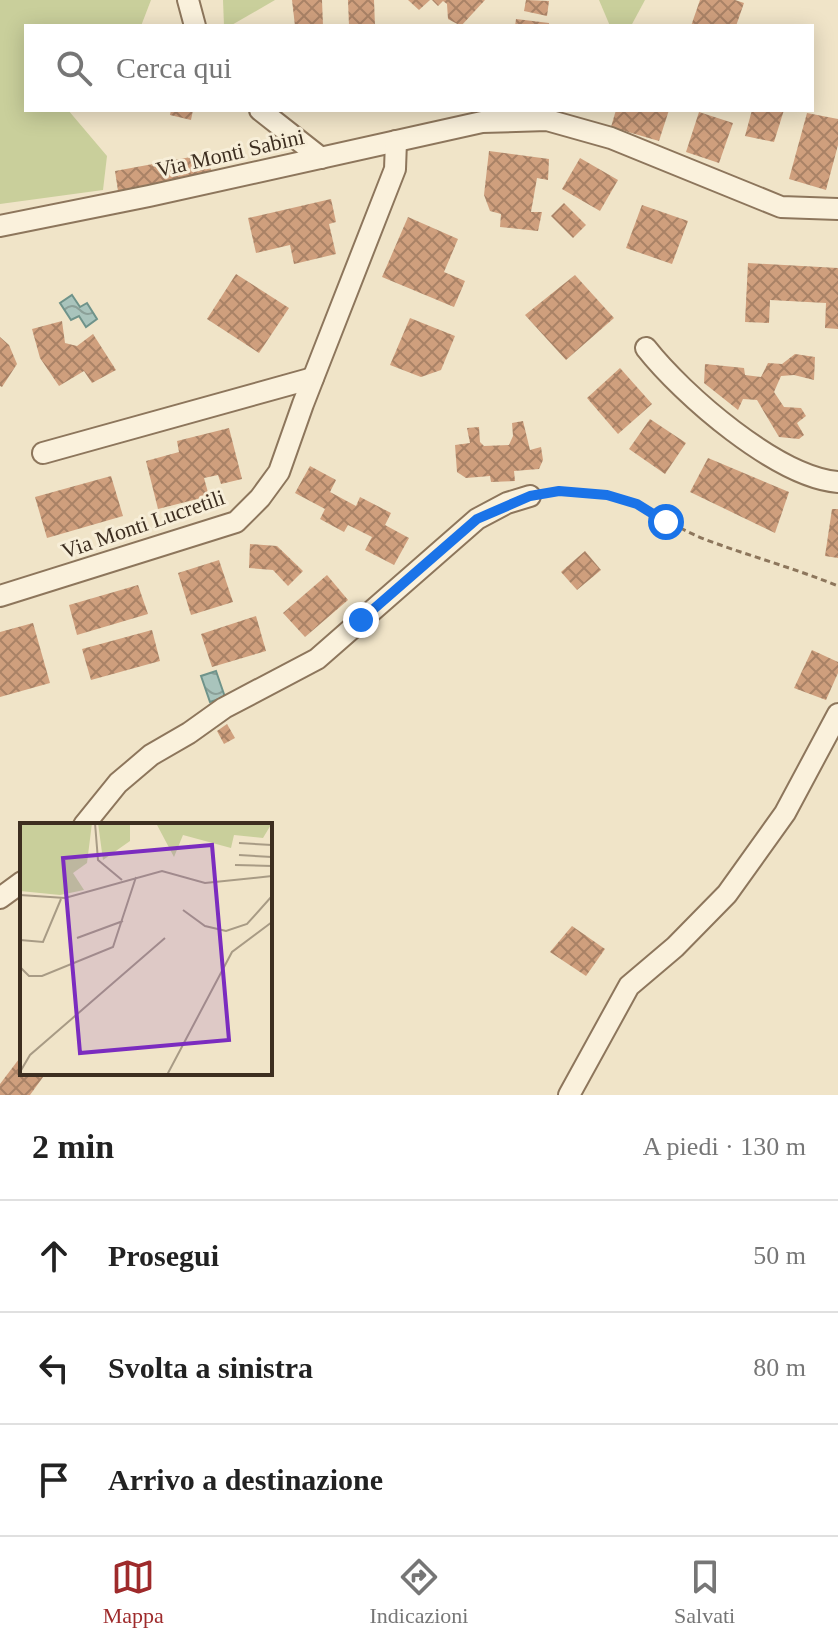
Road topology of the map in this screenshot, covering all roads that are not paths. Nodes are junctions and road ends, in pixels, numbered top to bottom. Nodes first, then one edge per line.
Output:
1 (188, 0) edge
2 (194, 24) edge
3 (263, 112) edge
4 (396, 141) junction
5 (321, 158) junction
6 (838, 209) edge
7 (0, 226) edge
8 (646, 348) dead end
9 (313, 378) junction
10 (43, 453) dead end
11 (838, 482) edge
12 (530, 496) road end
13 (0, 596) edge
14 (838, 714) edge
15 (86, 823) edge
16 (20, 883) edge
17 (0, 898) edge
18 (569, 1095) edge

1 - 2 street
3 - 5 street
4 - 5 street, Via Monti Sabini
4 - 6 street, Via Monti Sabini
4 - 9 street, Via Monti Lucretili
5 - 7 street, Via Monti Sabini
8 - 11 street
9 - 10 street
9 - 13 street, Via Monti Lucretili
12 - 15 street
14 - 18 street
16 - 17 street

